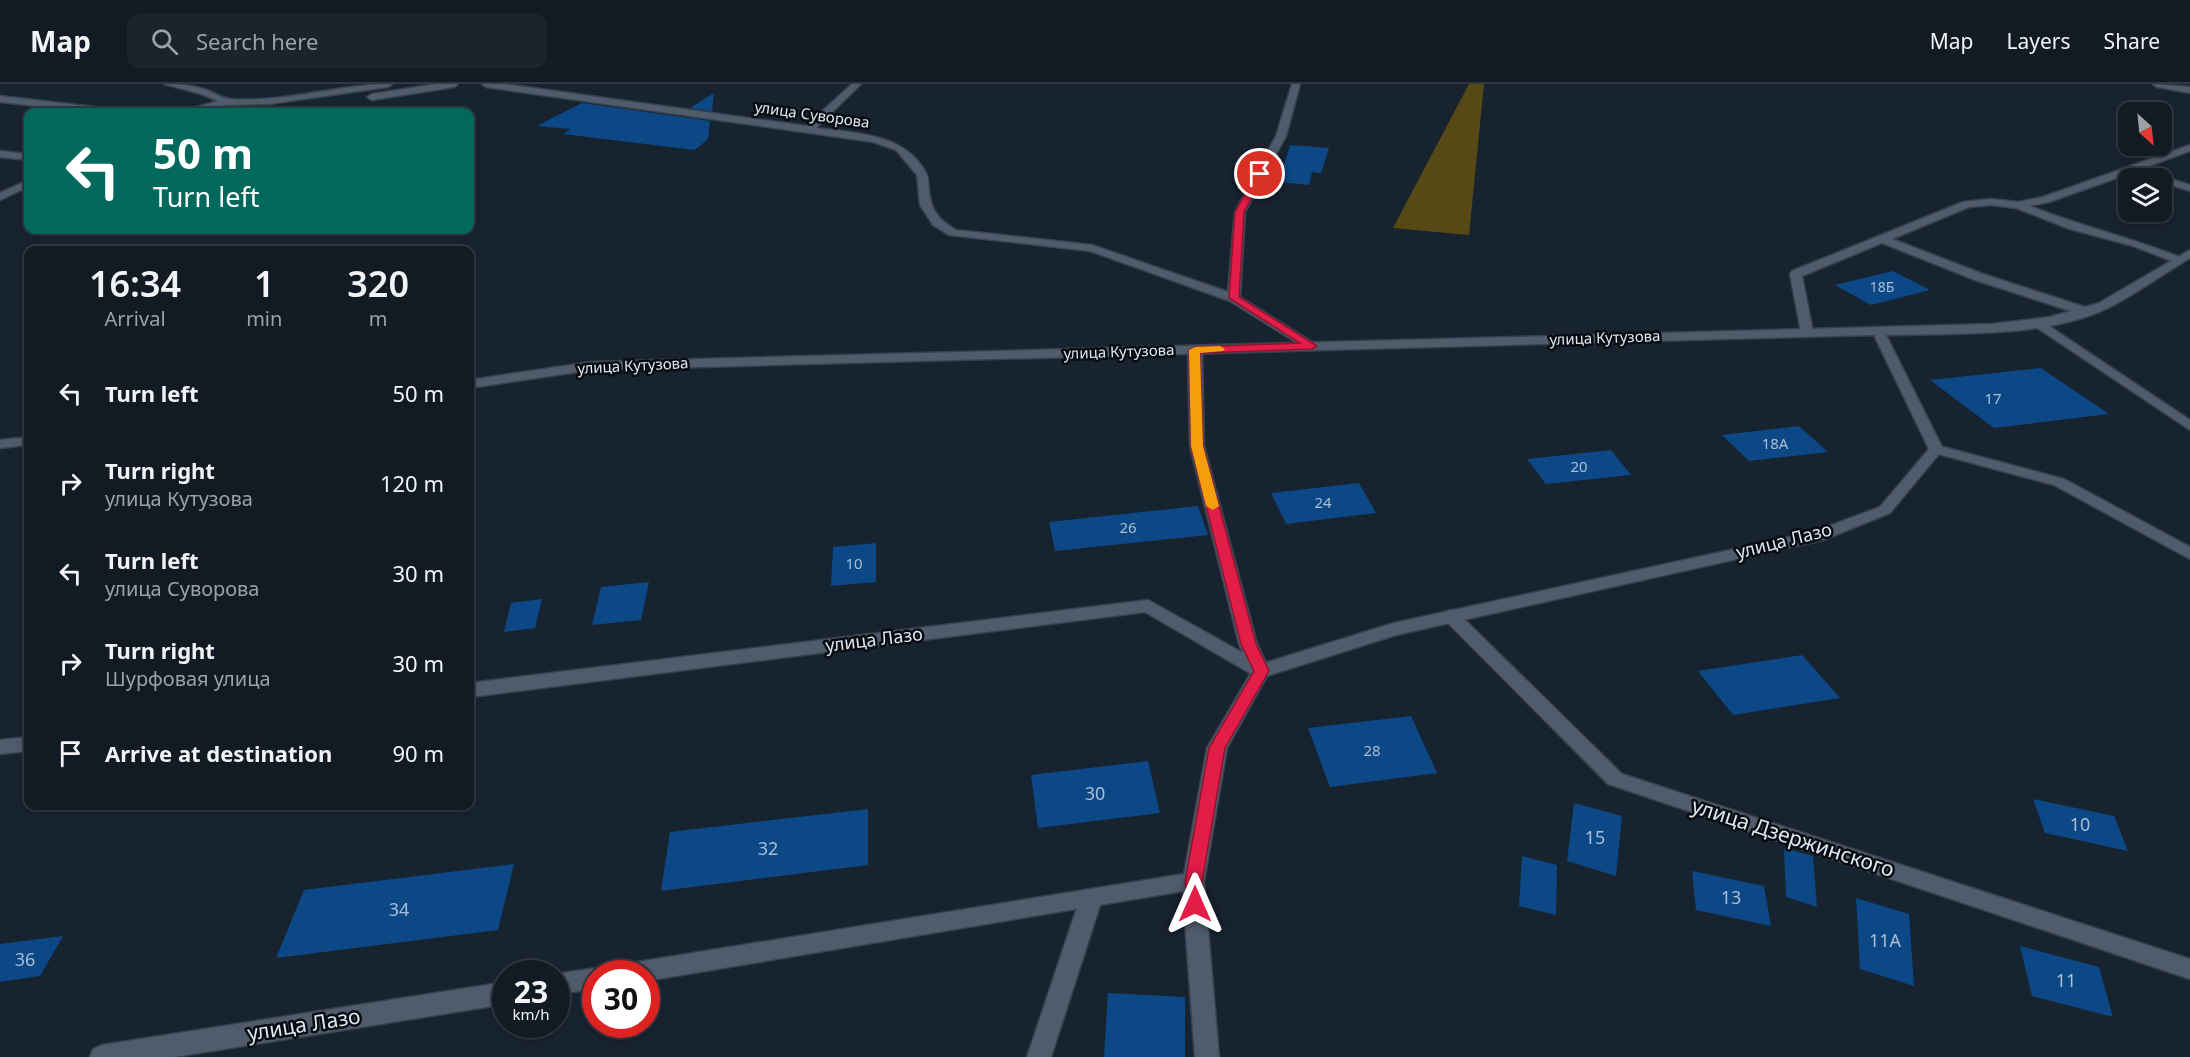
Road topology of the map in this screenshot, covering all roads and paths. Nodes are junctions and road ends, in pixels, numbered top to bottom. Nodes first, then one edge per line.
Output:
1 (168, 84) edge
2 (388, 84) edge
3 (454, 84) edge
4 (486, 84) edge
5 (857, 84) edge
6 (1296, 84) edge
7 (2157, 84) edge
8 (2190, 90) edge
9 (0, 99) edge
10 (269, 101) junction
11 (227, 102) junction
12 (78, 108) edge
13 (201, 108) edge
14 (809, 129) junction
15 (2190, 148) edge
16 (0, 154) edge
17 (24, 157) edge
18 (2133, 168) edge
19 (2118, 173) edge
20 (2172, 182) edge
21 (24, 185) edge
22 (2190, 188) edge
23 (0, 196) edge
24 (2018, 205) junction
25 (1882, 239) junction
26 (2190, 253) edge
27 (2178, 260) junction
28 (1234, 298) junction
29 (2087, 312) junction
30 (2040, 324) junction
31 (1878, 331) junction
32 (1807, 332) junction
33 (1312, 346) junction
34 (1195, 350) junction
35 (474, 383) edge
36 (2190, 426) edge
37 (24, 441) edge
38 (0, 444) edge
39 (1936, 449) junction
40 (2190, 554) edge
41 (1451, 616) junction
42 (1261, 671) junction
43 (474, 690) edge
44 (24, 744) edge
45 (0, 747) edge
46 (1193, 882) junction
47 (1090, 899) junction
48 (660, 968) edge
49 (2190, 969) edge
50 (492, 995) edge
51 (102, 1057) edge
52 (1039, 1057) edge
53 (1207, 1057) edge

1 - 11 street
2 - 10 street
3 - 10 street
4 - 14 street, улица Суворова
5 - 14 street
6 - 28 street
7 - 8 street
9 - 12 street
10 - 11 street
11 - 13 street
14 - 28 street, улица Суворова
15 - 18 street
16 - 17 street
19 - 24 street
20 - 22 street
21 - 23 street
24 - 25 street
24 - 27 street
25 - 29 street
25 - 32 street
26 - 27 street
27 - 29 street
28 - 33 street, улица Суворова
29 - 30 street
30 - 31 street
30 - 36 street
31 - 32 street, улица Кутузова
31 - 39 street
32 - 33 street, улица Кутузова
33 - 34 street, улица Кутузова
34 - 35 street, улица Кутузова
34 - 42 street
37 - 38 street
39 - 40 street
39 - 41 street, улица Лазо
41 - 42 street, улица Лазо
41 - 49 street, улица Дзержинского
42 - 43 street, улица Лазо
42 - 46 street
44 - 45 street
46 - 47 street
46 - 53 street
47 - 48 street
47 - 52 street
50 - 51 street, улица Лазо

